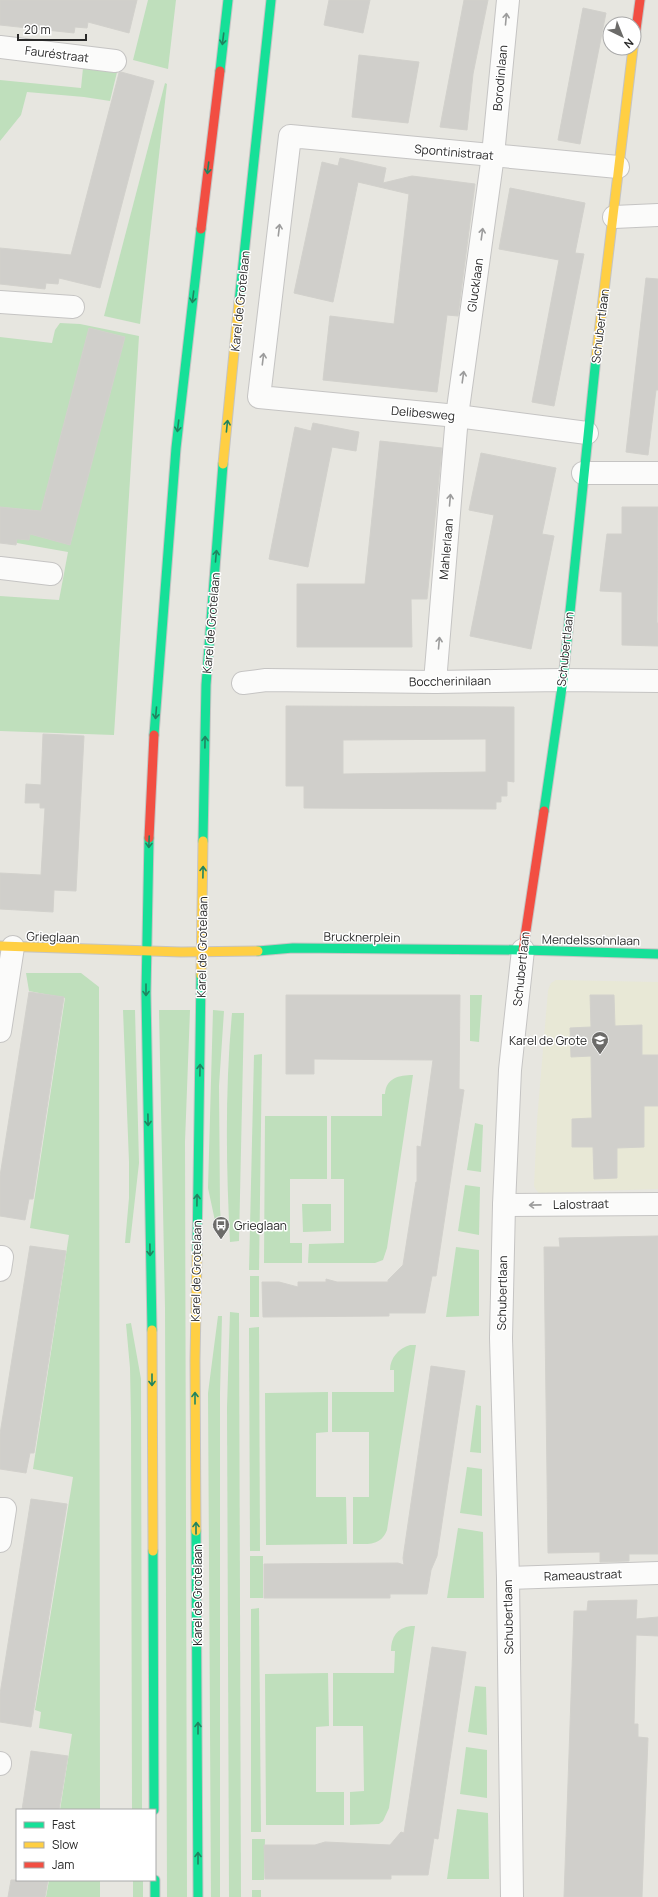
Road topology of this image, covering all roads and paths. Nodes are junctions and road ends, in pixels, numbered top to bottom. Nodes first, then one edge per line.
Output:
1 (228, 0) edge
2 (271, 0) edge
3 (508, 0) edge
4 (640, 0) edge
5 (638, 16) edge
6 (0, 47) edge
7 (633, 56) edge
8 (115, 61) dead end
9 (493, 155) junction
10 (618, 167) junction
11 (658, 215) edge
12 (614, 217) junction
13 (0, 302) edge
14 (73, 307) dead end
15 (259, 397) joint
16 (457, 416) junction
17 (587, 433) junction
18 (583, 473) junction
19 (658, 473) edge
20 (0, 568) edge
21 (51, 574) dead end
22 (562, 680) junction
23 (658, 681) edge
24 (436, 682) junction
25 (243, 683) dead end
26 (6, 947) edge
27 (523, 950) junction
28 (146, 951) junction
29 (202, 953) junction
30 (658, 954) edge
31 (0, 1031) edge
32 (658, 1204) edge
33 (504, 1205) junction
34 (0, 1257) edge
35 (0, 1270) edge
36 (0, 1509) edge
37 (0, 1541) edge
38 (658, 1573) edge
39 (508, 1578) junction
40 (154, 1809) edge
41 (155, 1881) edge
42 (155, 1897) edge
43 (198, 1897) edge
44 (512, 1897) edge

1 -> 28 main road
29 -> 2 main road, Karel de Grotelaan
9 -> 3 street, Borodinlaan
4 - 5 main road
6 - 8 street, Fauréstraat
7 - 10 main road, Schubertlaan
9 - 10 street, Spontinistraat
15 -> 9 street, Spontinistraat
16 -> 9 street, Glucklaan
10 - 12 main road, Schubertlaan
11 - 12 street
12 - 17 main road, Schubertlaan
13 - 14 street
15 - 16 street, Delibesweg
16 - 17 street, Delibesweg
24 -> 16 street, Mahlerlaan
17 - 18 main road, Schubertlaan
18 - 19 street
18 - 22 main road, Schubertlaan
20 - 21 street
22 - 23 street, Boccherinilaan
22 - 24 street, Boccherinilaan
22 - 27 main road, Schubertlaan
24 - 25 street, Boccherinilaan
26 - 28 main road, Grieglaan
26 - 31 street
27 - 29 main road, Brucknerplein
27 - 30 main road, Mendelssohnlaan
27 - 33 street, Schubertlaan
28 - 29 main road, Grieglaan
28 -> 40 main road
43 -> 29 main road, Karel de Grotelaan
32 -> 33 street, Lalostraat
33 - 39 street, Schubertlaan
34 - 35 street
36 - 37 street
38 - 39 street, Rameaustraat
39 - 44 street, Schubertlaan
41 - 42 main road

